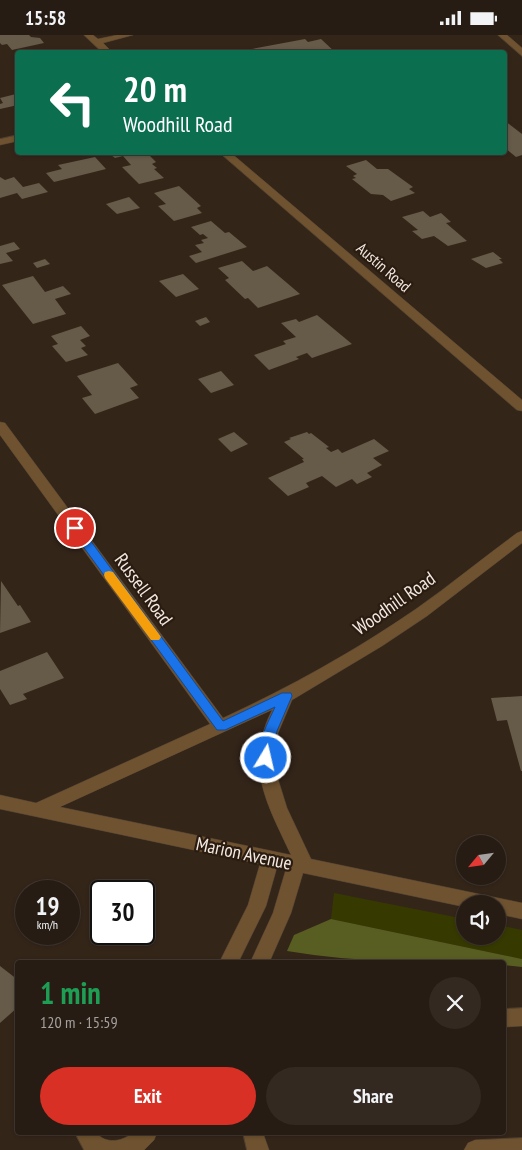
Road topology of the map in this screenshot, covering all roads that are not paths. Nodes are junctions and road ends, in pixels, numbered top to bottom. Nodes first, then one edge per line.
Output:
1 (88, 35) edge
2 (129, 35) edge
3 (502, 35) edge
4 (97, 42) junction
5 (106, 50) edge
6 (522, 53) edge
7 (15, 139) edge
8 (0, 142) edge
9 (227, 155) edge
10 (522, 407) edge
11 (0, 426) edge
12 (522, 537) edge
13 (286, 696) junction
14 (221, 727) junction
15 (0, 802) edge
16 (37, 810) junction
17 (270, 858) junction
18 (301, 865) junction
19 (456, 897) edge
20 (506, 908) edge
21 (522, 911) edge
22 (229, 960) edge
23 (260, 960) edge
24 (522, 1017) edge
25 (506, 1018) edge
26 (86, 1135) edge
27 (145, 1135) edge
28 (254, 1135) edge
29 (522, 1148) edge
30 (106, 1150) edge
31 (115, 1150) edge
32 (258, 1150) edge
33 (475, 1150) edge

1 - 4 street
2 - 4 street
3 - 6 street
4 - 5 street
7 - 8 street
9 - 10 street, Austin Road
11 - 14 street, Russell Road
12 - 13 street, Woodhill Road
13 - 14 street, Woodhill Road
13 - 18 street
14 - 16 street, Woodhill Road
15 - 16 street, Marion Avenue
16 - 17 street, Marion Avenue
17 - 18 street, Marion Avenue
17 - 22 street
18 - 19 street, Marion Avenue
18 - 23 street
20 - 21 street
24 - 25 street
26 - 30 street
27 - 31 street
28 - 32 street
29 - 33 street

